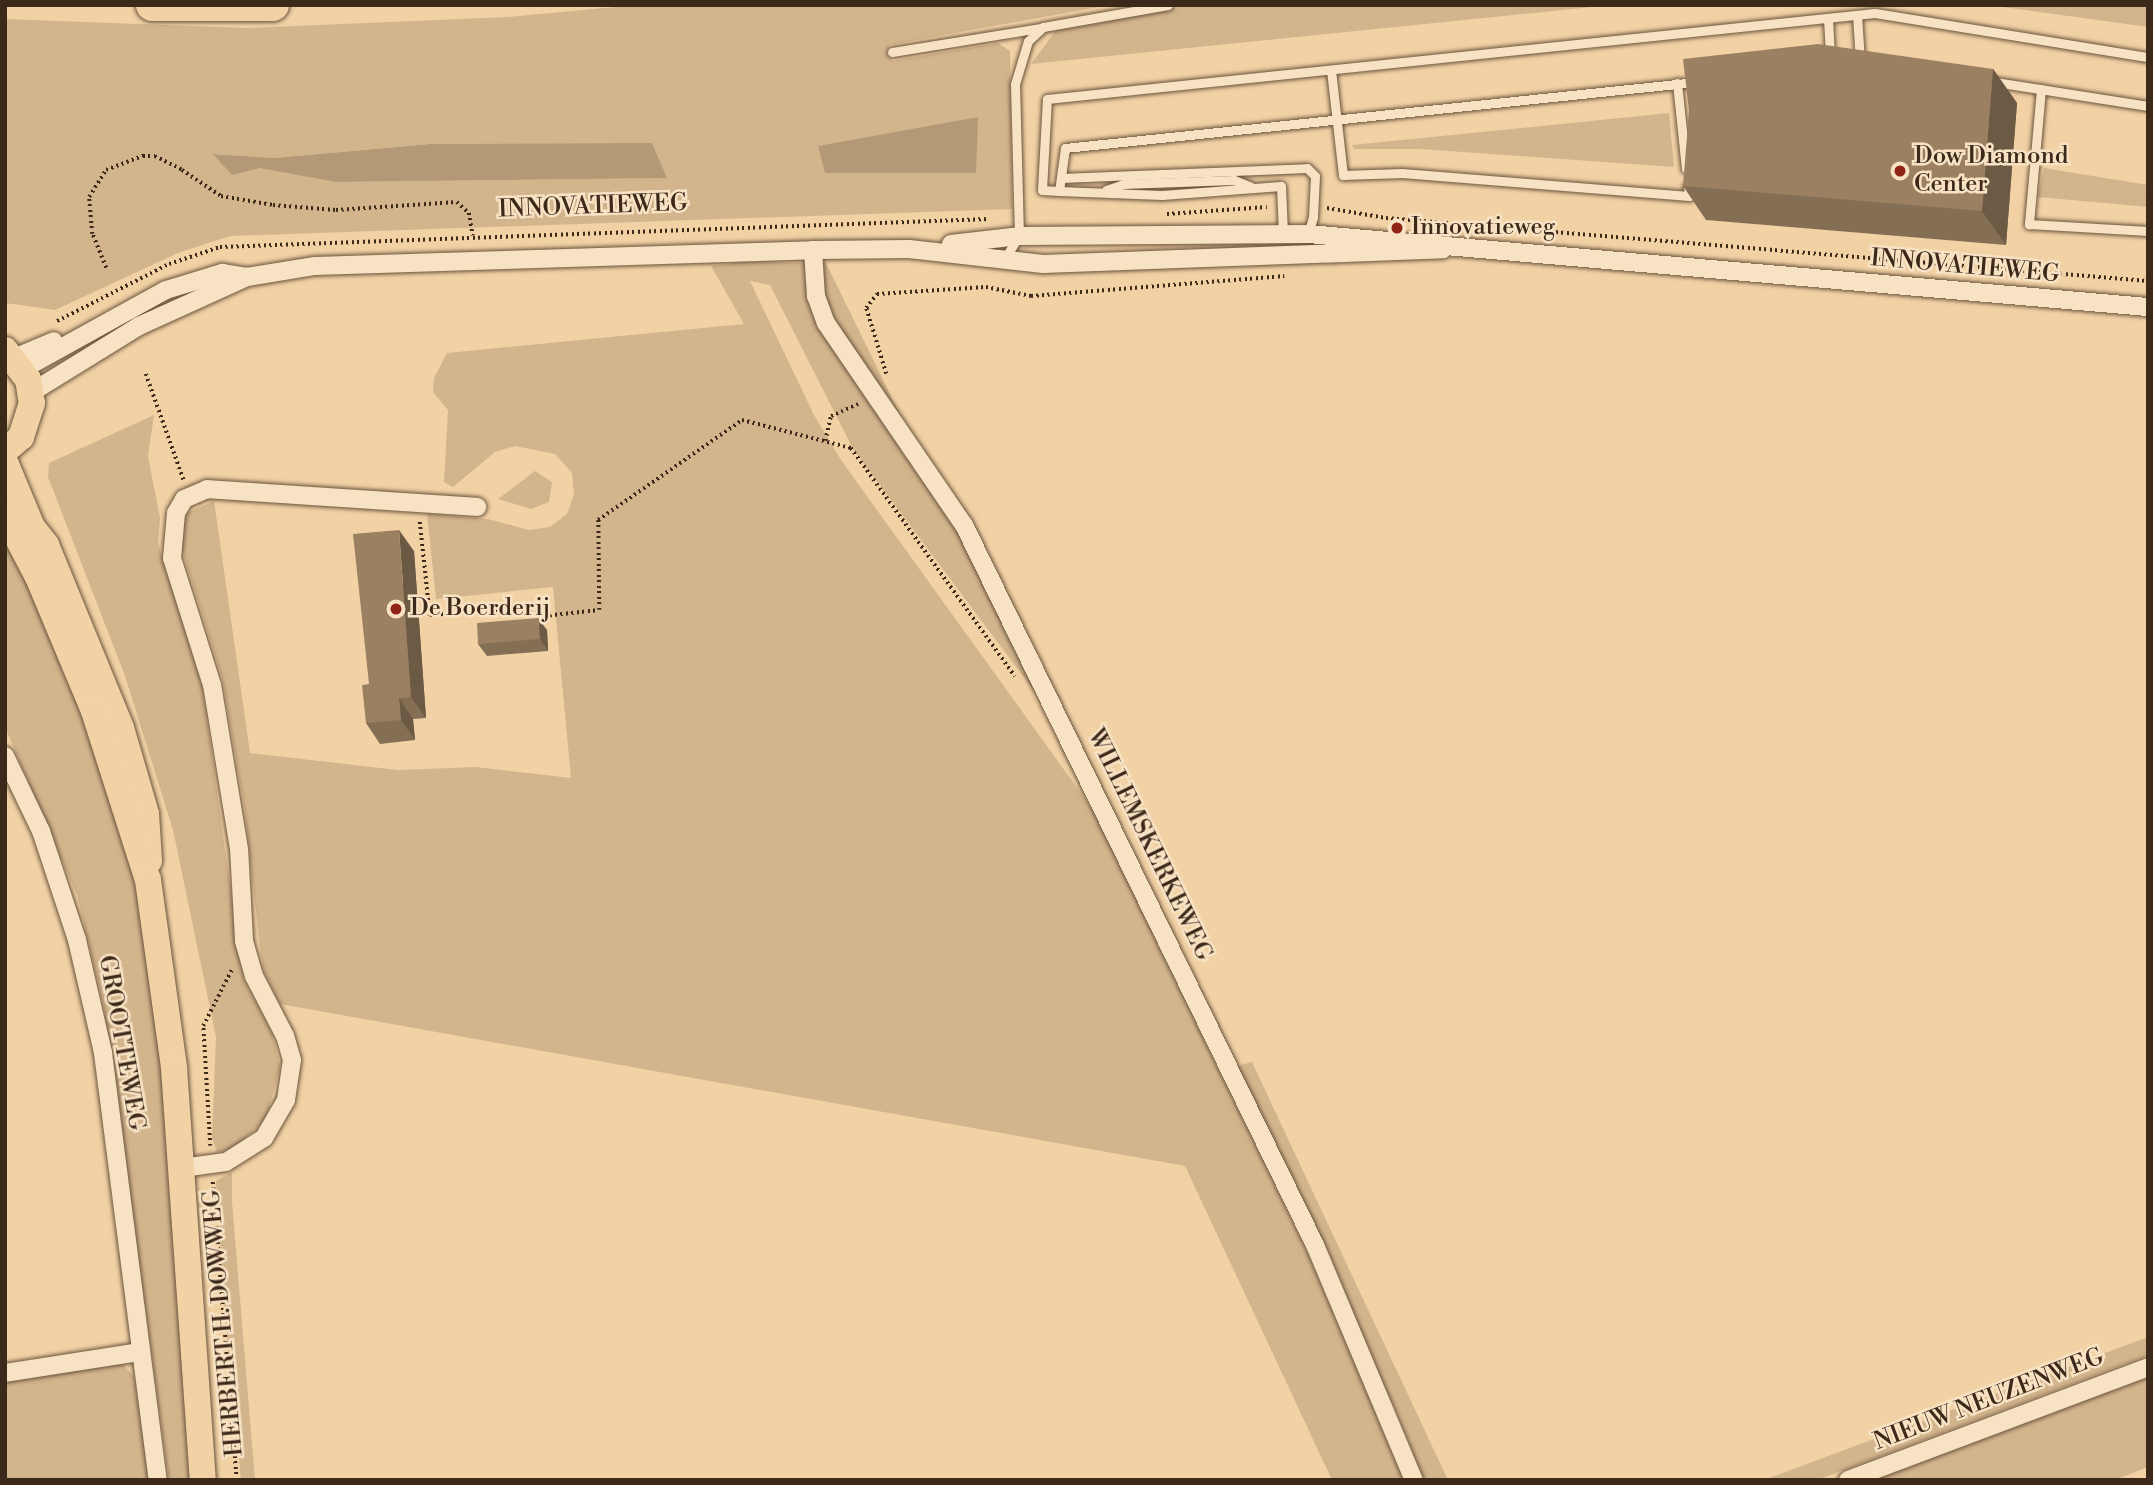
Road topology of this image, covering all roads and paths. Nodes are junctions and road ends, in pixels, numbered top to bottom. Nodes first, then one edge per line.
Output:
1 (152, 5) edge
2 (273, 5) edge
3 (1168, 5) edge
4 (1857, 15) junction
5 (1828, 18) junction
6 (1043, 27) junction
7 (892, 52) dead end
8 (2148, 57) edge
9 (1870, 63) edge
10 (1831, 67) edge
11 (1331, 70) junction
12 (1703, 81) edge
13 (1989, 81) edge
14 (1677, 83) junction
15 (2041, 89) junction
16 (2148, 106) edge
17 (1337, 119) junction
18 (1250, 169) junction
19 (1104, 175) junction
20 (1061, 178) junction
21 (1234, 180) junction
22 (1123, 184) junction
23 (1252, 188) junction
24 (1059, 191) junction
25 (1102, 192) junction
26 (811, 224) dead end
27 (2148, 231) edge
28 (1283, 233) junction
29 (1308, 234) junction
30 (1019, 236) junction
31 (909, 249) junction
32 (1443, 249) junction
33 (813, 250) junction
34 (1281, 255) junction
35 (1302, 255) junction
36 (1005, 258) junction
37 (106, 268) dead end
38 (1293, 275) dead end
39 (247, 277) junction
40 (2148, 307) edge
41 (14, 369) edge
42 (146, 374) dead end
43 (876, 396) junction
44 (825, 441) junction
45 (8, 448) edge
46 (184, 499) junction
47 (419, 503) junction
48 (477, 507) dead end
49 (5, 514) edge
50 (1016, 679) dead end
51 (5, 756) edge
52 (148, 880) junction
53 (244, 940) junction
54 (212, 1166) junction
55 (182, 1168) junction
56 (139, 1352) junction
57 (2148, 1367) edge
58 (5, 1373) edge
59 (158, 1480) edge
60 (202, 1480) edge
61 (237, 1480) edge
62 (1414, 1480) edge
63 (1848, 1480) edge

1 - 2 highway
3 - 6 lane
4 - 5 lane
4 - 8 lane
4 - 9 lane
5 - 10 lane
5 - 11 lane
6 - 7 lane
6 - 30 lane
11 - 17 lane
11 - 24 lane
12 - 14 lane
13 - 15 lane
14 - 17 lane
14 - 17 lane
15 - 16 lane
15 - 27 lane
17 - 20 lane
18 - 19 lane
18 - 21 lane
18 - 29 lane
19 - 20 lane
19 - 22 lane
20 - 24 lane
21 - 22 lane
21 - 23 lane
22 - 25 lane
23 - 25 lane
23 - 28 lane
24 - 25 lane
26 - 37 path, INNOVATIEWEG
28 - 29 street, INNOVATIEWEG
28 - 30 street, INNOVATIEWEG
28 - 34 street
29 - 32 street, INNOVATIEWEG
29 - 35 street
30 - 31 street, INNOVATIEWEG
30 - 36 lane
31 - 33 street, INNOVATIEWEG
31 - 36 street, INNOVATIEWEG
32 - 35 street, INNOVATIEWEG
32 - 40 street, INNOVATIEWEG
33 - 39 street, INNOVATIEWEG
33 - 43 street, WILLEMSKERKEWEG
34 - 35 street, INNOVATIEWEG
34 - 36 street, INNOVATIEWEG
38 - 43 path
39 - 41 street, INNOVATIEWEG
39 - 41 street, INNOVATIEWEG
41 - 45 main road
42 - 46 path
43 - 44 path
43 - 62 street, WILLEMSKERKEWEG
44 - 47 path
44 - 50 path
45 - 52 main road, HERBERT H. DOWWEG
46 - 47 street
46 - 53 street, HERBERT H. DOWWEG
47 - 48 street
49 - 52 main road, HERBERT H. DOWWEG
51 - 56 street, GROOTTEWEG
52 - 55 main road, HERBERT H. DOWWEG
53 - 54 path, HERBERT H. DOWWEG
53 - 54 street, HERBERT H. DOWWEG
54 - 55 street, HERBERT H. DOWWEG
54 - 61 path, HERBERT H. DOWWEG
55 - 60 main road, HERBERT H. DOWWEG
56 - 58 street
56 - 59 street, GROOTTEWEG
57 - 63 street, NIEUW NEUZENWEG

